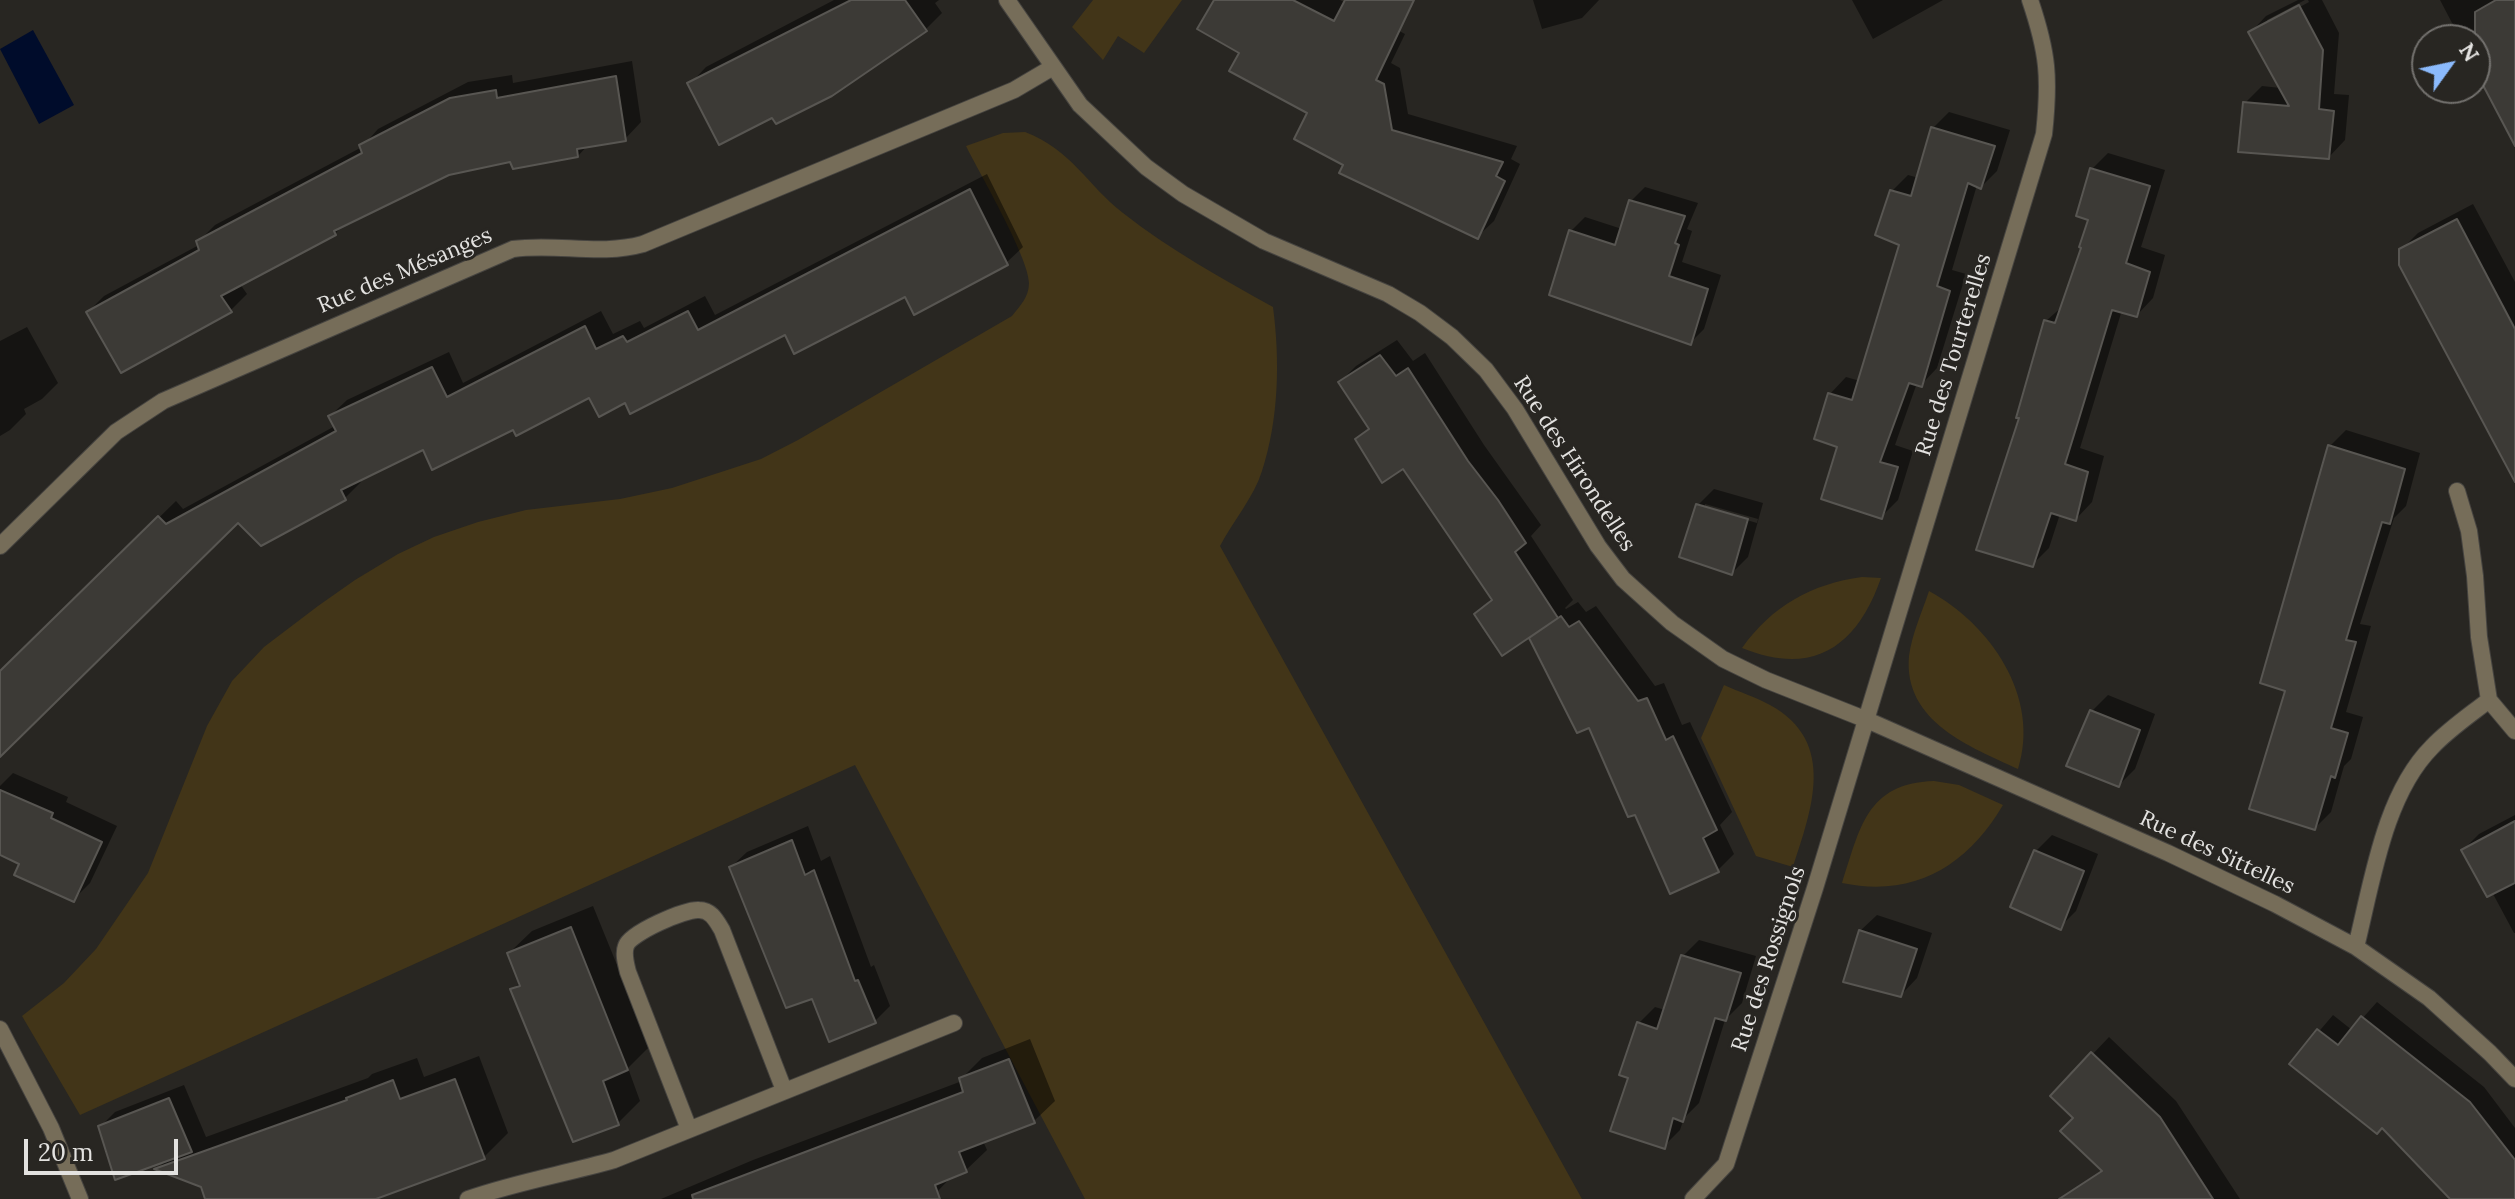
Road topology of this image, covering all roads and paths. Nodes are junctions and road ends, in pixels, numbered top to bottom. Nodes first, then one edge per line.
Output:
1 (1007, 0) edge
2 (2030, 0) edge
3 (1053, 67) junction
4 (2457, 491) dead end
5 (0, 546) edge
6 (2489, 700) junction
7 (1867, 720) junction
8 (2515, 731) edge
9 (2356, 947) junction
10 (954, 1023) dead end
11 (0, 1029) edge
12 (2515, 1079) edge
13 (784, 1090) junction
14 (689, 1129) junction
15 (80, 1199) edge
16 (468, 1199) edge
17 (1693, 1199) edge

1 - 3 street, Rue des Hirondelles
2 - 7 street, Rue des Tourterelles
3 - 5 street, Rue des Mésanges
3 - 7 street, Rue des Hirondelles
4 - 6 street
6 - 8 street
6 - 9 street
7 - 9 street, Rue des Sittelles
7 - 17 street, Rue des Rossignols
9 - 12 street, Rue des Sittelles
10 - 13 street
11 - 15 street
13 - 14 street
13 - 14 street
14 - 16 street

